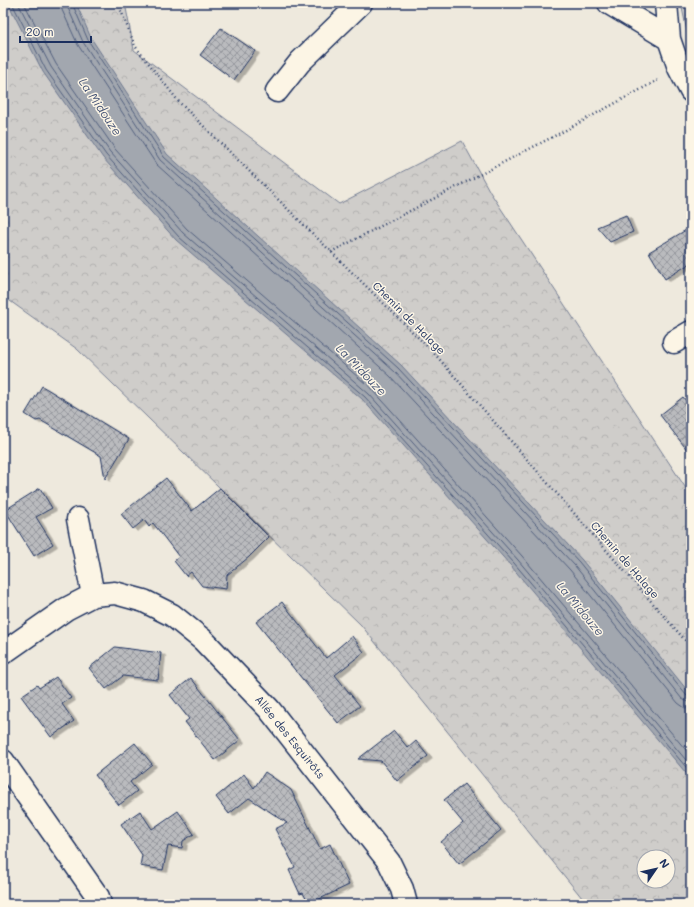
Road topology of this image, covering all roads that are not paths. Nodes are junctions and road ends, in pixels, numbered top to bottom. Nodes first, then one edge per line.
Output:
1 (361, 3) edge
2 (609, 3) edge
3 (666, 3) edge
4 (669, 39) junction
5 (277, 91) dead end
6 (691, 91) edge
7 (78, 519) dead end
8 (93, 595) junction
9 (3, 653) edge
10 (3, 761) edge
11 (100, 904) edge
12 (406, 904) edge

1 - 5 street
2 - 4 street
3 - 4 street
4 - 6 street
7 - 8 street
8 - 9 street, Allée des Esquirôts
8 - 12 street, Allée des Esquirôts
10 - 11 street

